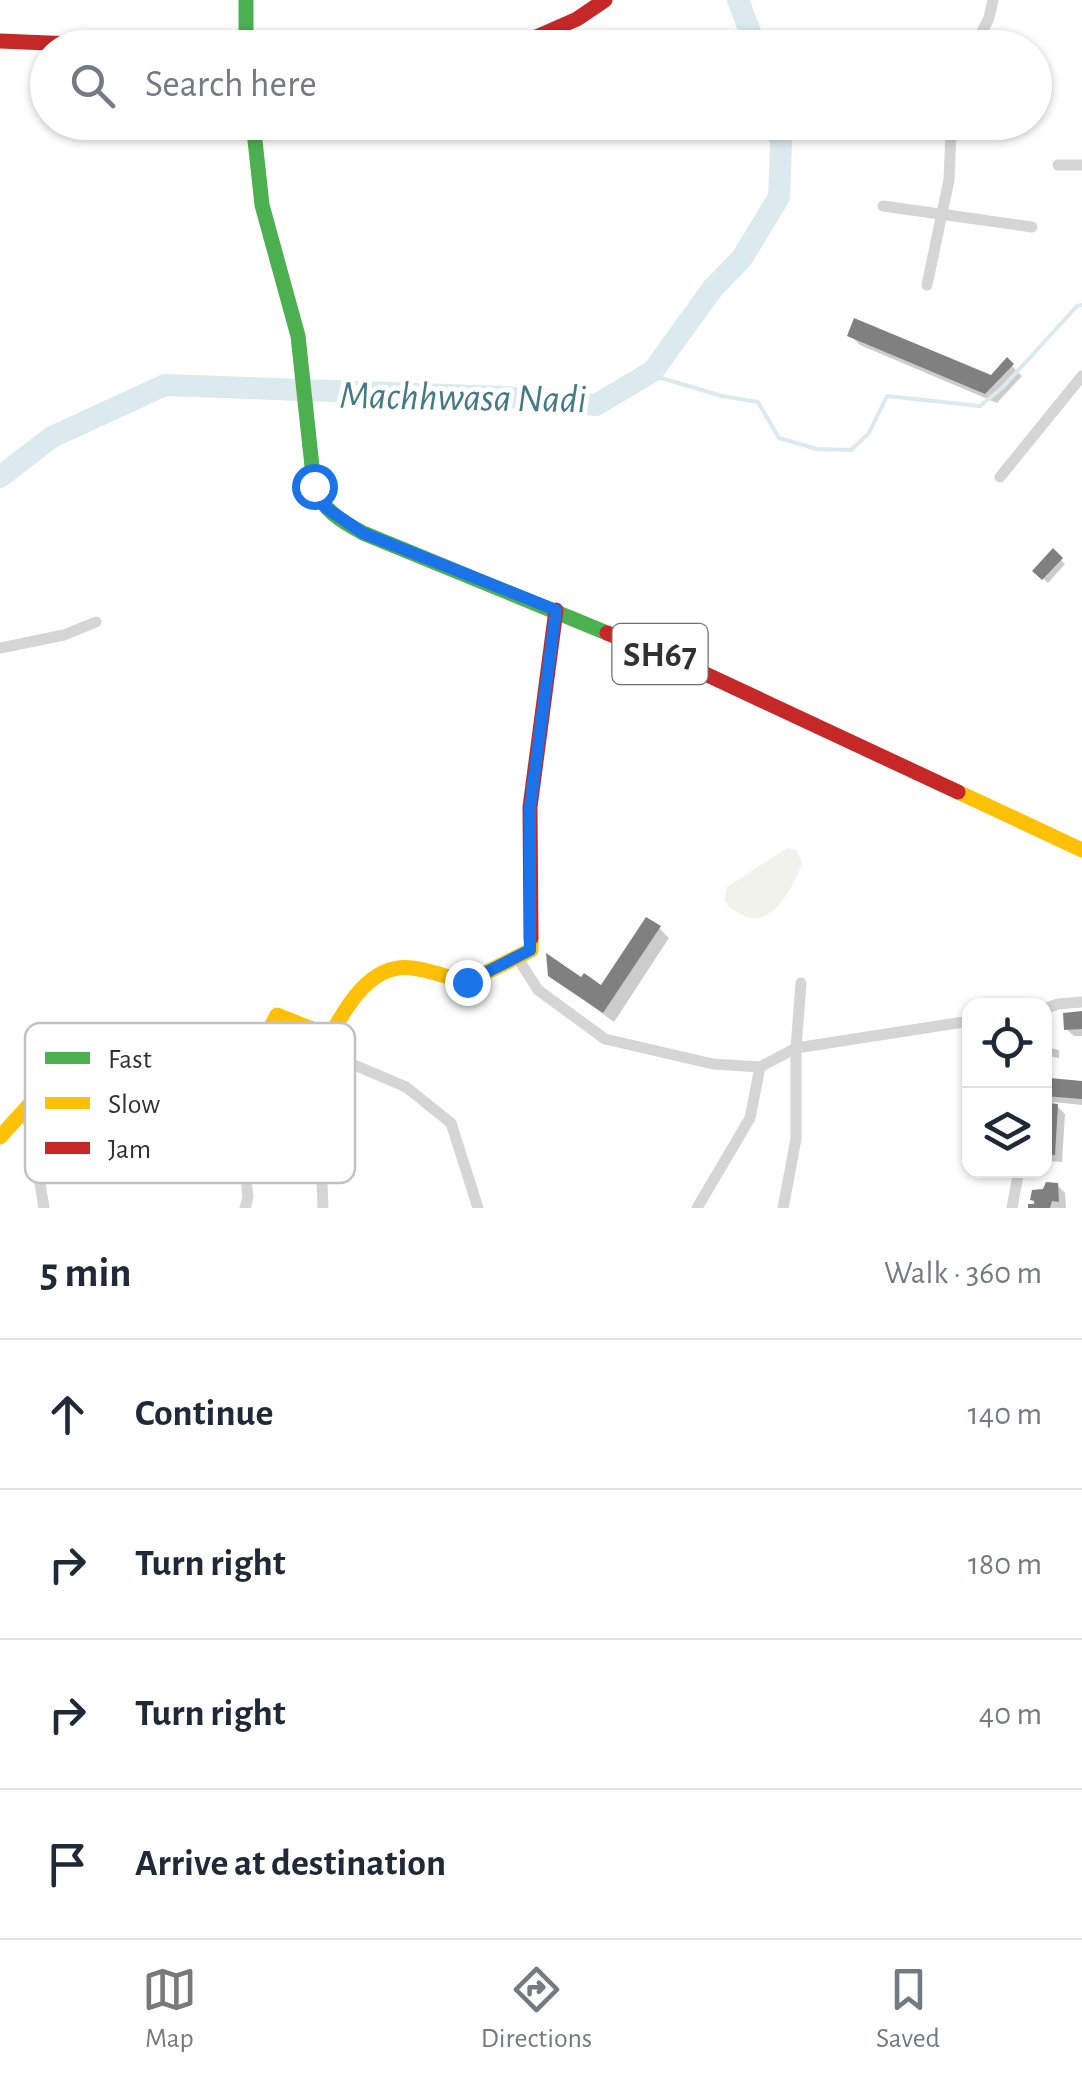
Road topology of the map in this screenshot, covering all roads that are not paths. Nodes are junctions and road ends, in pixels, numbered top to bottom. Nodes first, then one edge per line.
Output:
1 (246, 0) edge
2 (605, 0) edge
3 (993, 0) edge
4 (246, 30) edge
5 (552, 30) edge
6 (983, 30) edge
7 (0, 40) edge
8 (30, 41) edge
9 (255, 140) edge
10 (952, 140) edge
11 (1058, 165) dead end
12 (1082, 165) edge
13 (883, 206) dead end
14 (940, 215) junction
15 (1032, 227) dead end
16 (928, 285) dead end
17 (1082, 376) edge
18 (1000, 477) dead end
19 (556, 610) junction
20 (96, 622) dead end
21 (0, 648) edge
22 (1082, 850) edge
23 (517, 956) junction
24 (801, 983) dead end
25 (1082, 1002) edge
26 (1052, 1006) edge
27 (962, 1022) edge
28 (273, 1023) edge
29 (297, 1023) edge
30 (337, 1023) edge
31 (796, 1048) junction
32 (355, 1065) edge
33 (760, 1067) junction
34 (23, 1112) joint
35 (25, 1116) edge
36 (0, 1137) edge
37 (1018, 1178) edge
38 (40, 1183) edge
39 (246, 1183) edge
40 (322, 1183) edge
41 (44, 1208) edge
42 (245, 1208) edge
43 (323, 1208) edge
44 (478, 1208) edge
45 (697, 1208) edge
46 (783, 1208) edge
47 (1012, 1208) edge

1 - 4 main road
2 - 5 main road
3 - 6 street
7 - 8 main road
9 - 19 main road, SH67
10 - 14 street
11 - 12 street
13 - 14 street
14 - 15 street
14 - 16 street
17 - 18 street
19 - 22 main road, SH67
19 - 23 main road
20 - 21 street
23 - 30 main road
23 - 33 street
24 - 31 street
25 - 26 street
27 - 31 street
28 - 29 main road
31 - 33 street
31 - 46 street
32 - 44 street
33 - 45 street
34 - 35 street
34 - 36 main road
37 - 47 street
38 - 41 street
39 - 42 street
40 - 43 street

